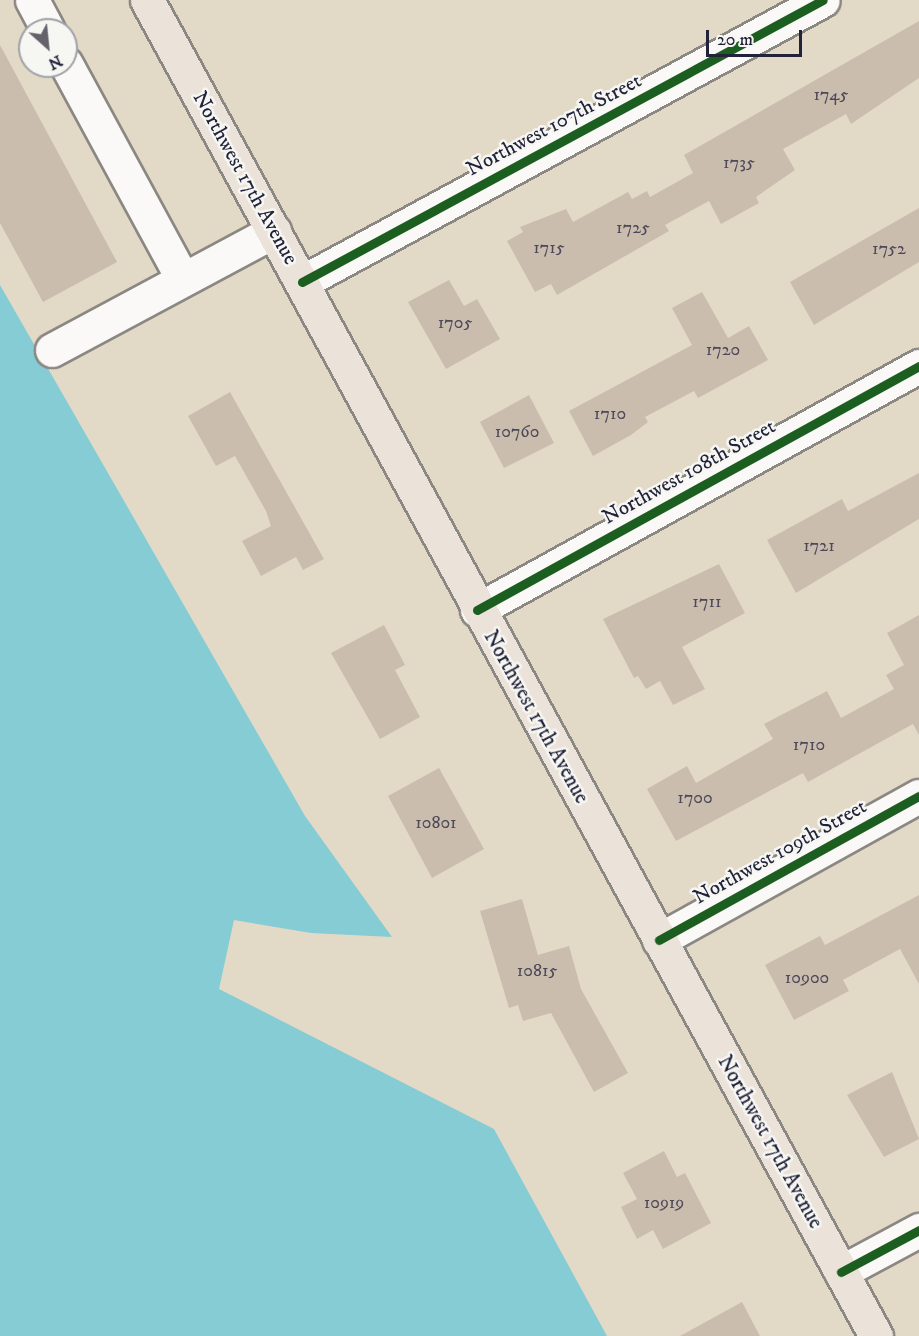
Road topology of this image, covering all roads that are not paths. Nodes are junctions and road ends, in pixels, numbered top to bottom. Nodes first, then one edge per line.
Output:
1 (32, 0) edge
2 (147, 0) edge
3 (823, 0) edge
4 (42, 18) edge
5 (74, 78) edge
6 (274, 231) junction
7 (190, 273) junction
8 (302, 282) junction
9 (52, 350) dead end
10 (919, 366) edge
11 (477, 610) junction
12 (919, 796) edge
13 (659, 940) junction
14 (919, 1230) edge
15 (841, 1272) junction
16 (876, 1336) edge

1 - 4 street
2 - 6 main road, Northwest 17th Avenue
3 - 8 street, Northwest 107th Street
5 - 7 street
6 - 7 street
6 - 8 main road, Northwest 17th Avenue
7 - 9 street
8 - 11 main road, Northwest 17th Avenue
10 - 11 street, Northwest 108th Street
11 - 13 main road, Northwest 17th Avenue
12 - 13 street, Northwest 109th Street
13 - 15 main road, Northwest 17th Avenue
14 - 15 street
15 - 16 main road, Northwest 17th Avenue

